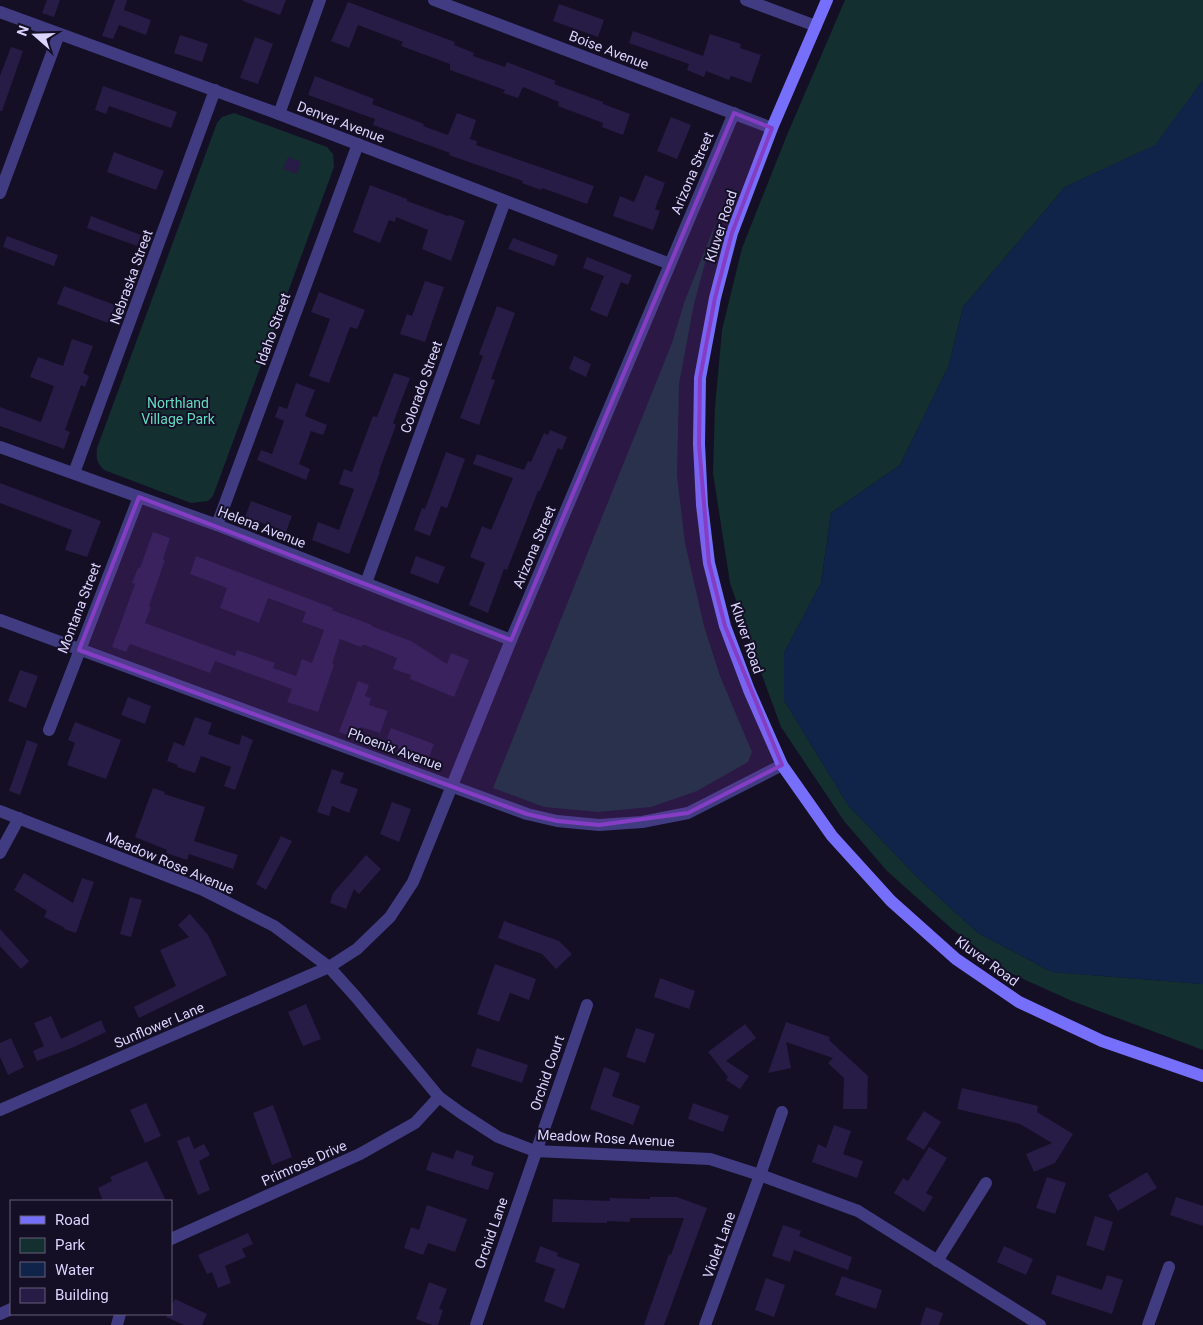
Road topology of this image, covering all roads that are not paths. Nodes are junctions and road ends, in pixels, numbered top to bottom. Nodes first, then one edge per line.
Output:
1 (320, 0) edge
2 (434, 0) edge
3 (746, 0) edge
4 (827, 0) edge
5 (0, 12) edge
6 (816, 26) junction
7 (59, 34) junction
8 (215, 90) junction
9 (734, 113) junction
10 (279, 114) junction
11 (772, 128) junction
12 (358, 144) junction
13 (0, 193) edge
14 (505, 202) junction
15 (670, 264) junction
16 (0, 447) edge
17 (74, 473) junction
18 (139, 497) junction
19 (217, 525) junction
20 (366, 583) junction
21 (0, 620) edge
22 (511, 640) junction
23 (79, 650) junction
24 (48, 730) dead end
25 (782, 765) junction
26 (453, 786) junction
27 (0, 812) edge
28 (19, 818) junction
29 (0, 853) edge
30 (330, 967) junction
31 (587, 1005) dead end
32 (1203, 1076) edge
33 (439, 1097) junction
34 (0, 1110) edge
35 (782, 1112) dead end
36 (535, 1152) junction
37 (760, 1175) junction
38 (986, 1183) dead end
39 (172, 1239) edge
40 (936, 1261) junction
41 (1169, 1267) dead end
42 (476, 1325) edge
43 (705, 1325) edge
44 (1040, 1325) edge
45 (1148, 1325) edge

1 - 10 street
2 - 9 street, Boise Avenue
3 - 6 street
4 - 6 street, Kluver Road
5 - 7 street, Denver Avenue
6 - 11 street, Kluver Road
7 - 8 street, Denver Avenue
7 - 13 street
8 - 10 street, Denver Avenue
8 - 17 street, Nebraska Street
9 - 11 street, Boise Avenue
9 - 15 street, Arizona Street
10 - 12 street, Denver Avenue
11 - 25 street, Kluver Road
12 - 14 street, Denver Avenue
12 - 19 street, Idaho Street
14 - 15 street, Denver Avenue
14 - 20 street, Colorado Street
15 - 22 street, Arizona Street
16 - 17 street, Helena Avenue
17 - 18 street, Helena Avenue
18 - 19 street, Helena Avenue
18 - 23 street, Montana Street
19 - 20 street, Helena Avenue
20 - 22 street, Helena Avenue
21 - 23 street, Phoenix Avenue
22 - 26 street, Arizona Street
23 - 24 street, Montana Street
23 - 26 street, Phoenix Avenue
25 - 26 street, Phoenix Avenue
25 - 32 street, Kluver Road
26 - 30 street, Arizona Street
27 - 28 street, Meadow Rose Avenue
28 - 29 street
28 - 30 street, Meadow Rose Avenue
30 - 33 street, Meadow Rose Avenue
30 - 34 street, Sunflower Lane
31 - 36 street, Orchid Court
33 - 36 street, Meadow Rose Avenue
33 - 39 street, Primrose Drive
35 - 37 street, Violet Lane
36 - 37 street, Meadow Rose Avenue
36 - 42 street, Orchid Lane
37 - 40 street, Meadow Rose Avenue
37 - 43 street, Violet Lane
38 - 40 street
40 - 44 street, Meadow Rose Avenue
41 - 45 street

